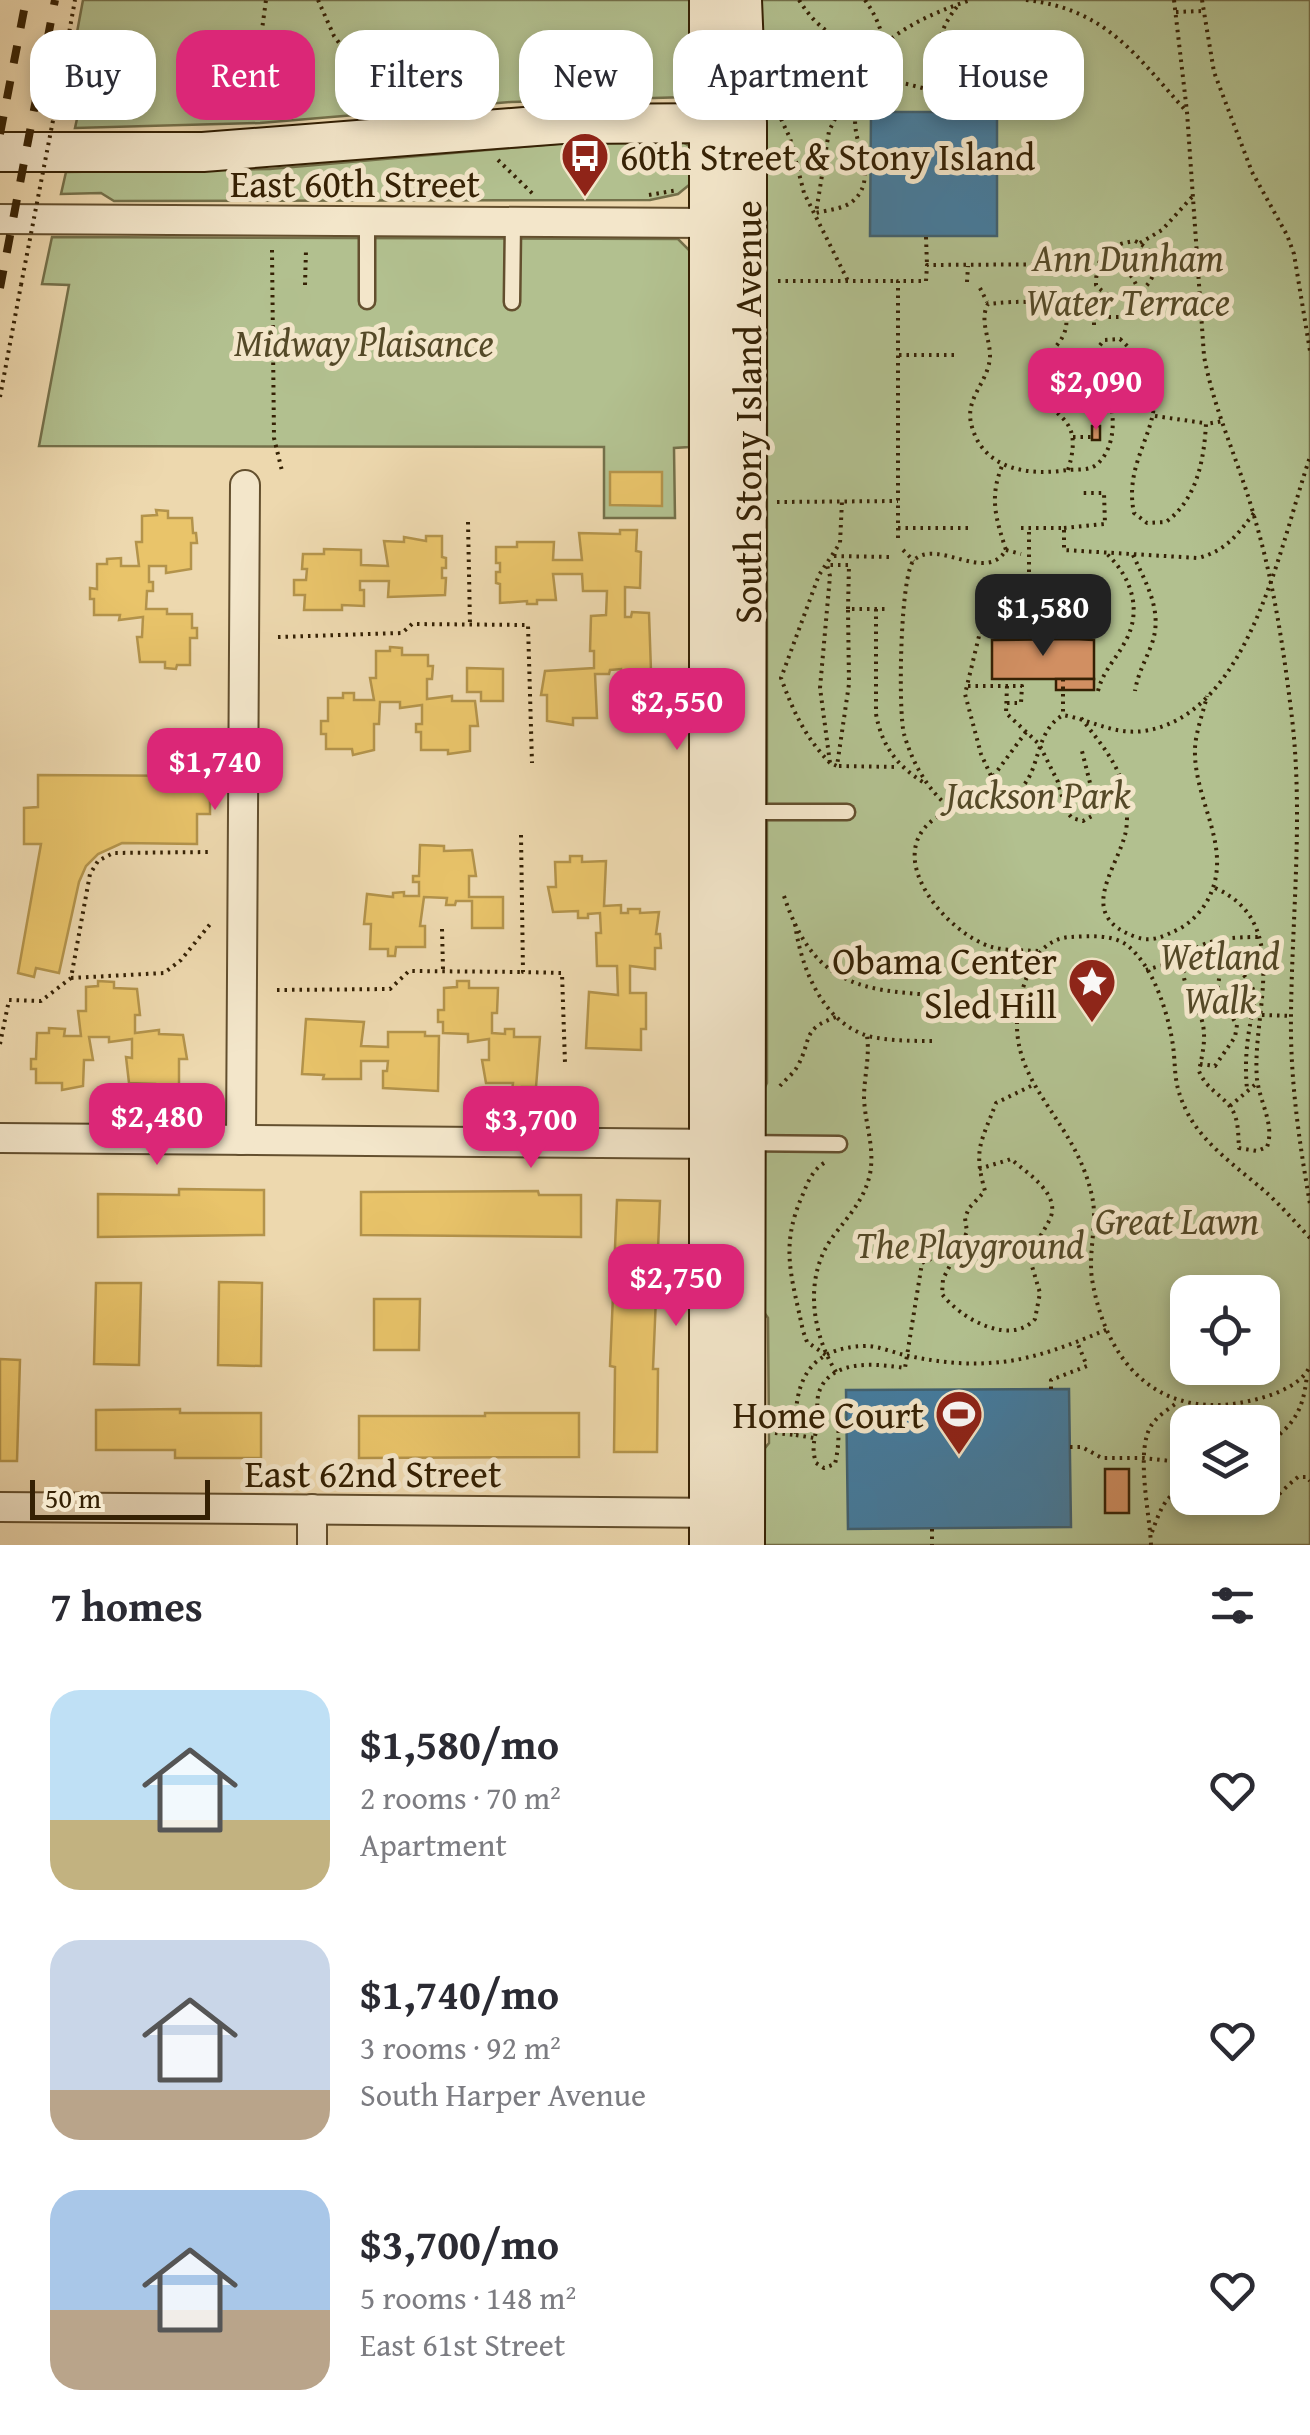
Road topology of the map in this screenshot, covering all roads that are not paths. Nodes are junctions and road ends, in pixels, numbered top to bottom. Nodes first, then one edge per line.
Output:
1 (709, 0) edge
2 (742, 0) edge
3 (746, 122) junction
4 (0, 152) edge
5 (0, 219) edge
6 (367, 220) junction
7 (513, 222) junction
8 (710, 223) junction
9 (367, 301) dead end
10 (512, 302) dead end
11 (245, 485) dead end
12 (729, 812) junction
13 (847, 812) dead end
14 (0, 1138) edge
15 (242, 1140) junction
16 (728, 1144) junction
17 (839, 1144) dead end
18 (0, 1508) edge
19 (312, 1510) junction
20 (727, 1529) edge
21 (312, 1545) edge

1 - 3 main road, South Stony Island Avenue
2 - 3 main road, South Stony Island Avenue
3 - 4 main road
3 - 8 main road, South Stony Island Avenue
3 - 12 main road, South Stony Island Avenue
5 - 6 street, East 60th Street
6 - 7 street, East 60th Street
6 - 9 lane
7 - 8 street, East 60th Street
7 - 10 lane
8 - 12 main road, South Stony Island Avenue
11 - 15 street
12 - 13 lane
12 - 16 main road, South Stony Island Avenue
14 - 15 street
15 - 16 street
16 - 17 lane
16 - 20 main road, South Stony Island Avenue
18 - 19 street, East 62nd Street
19 - 20 street, East 62nd Street
19 - 21 street

